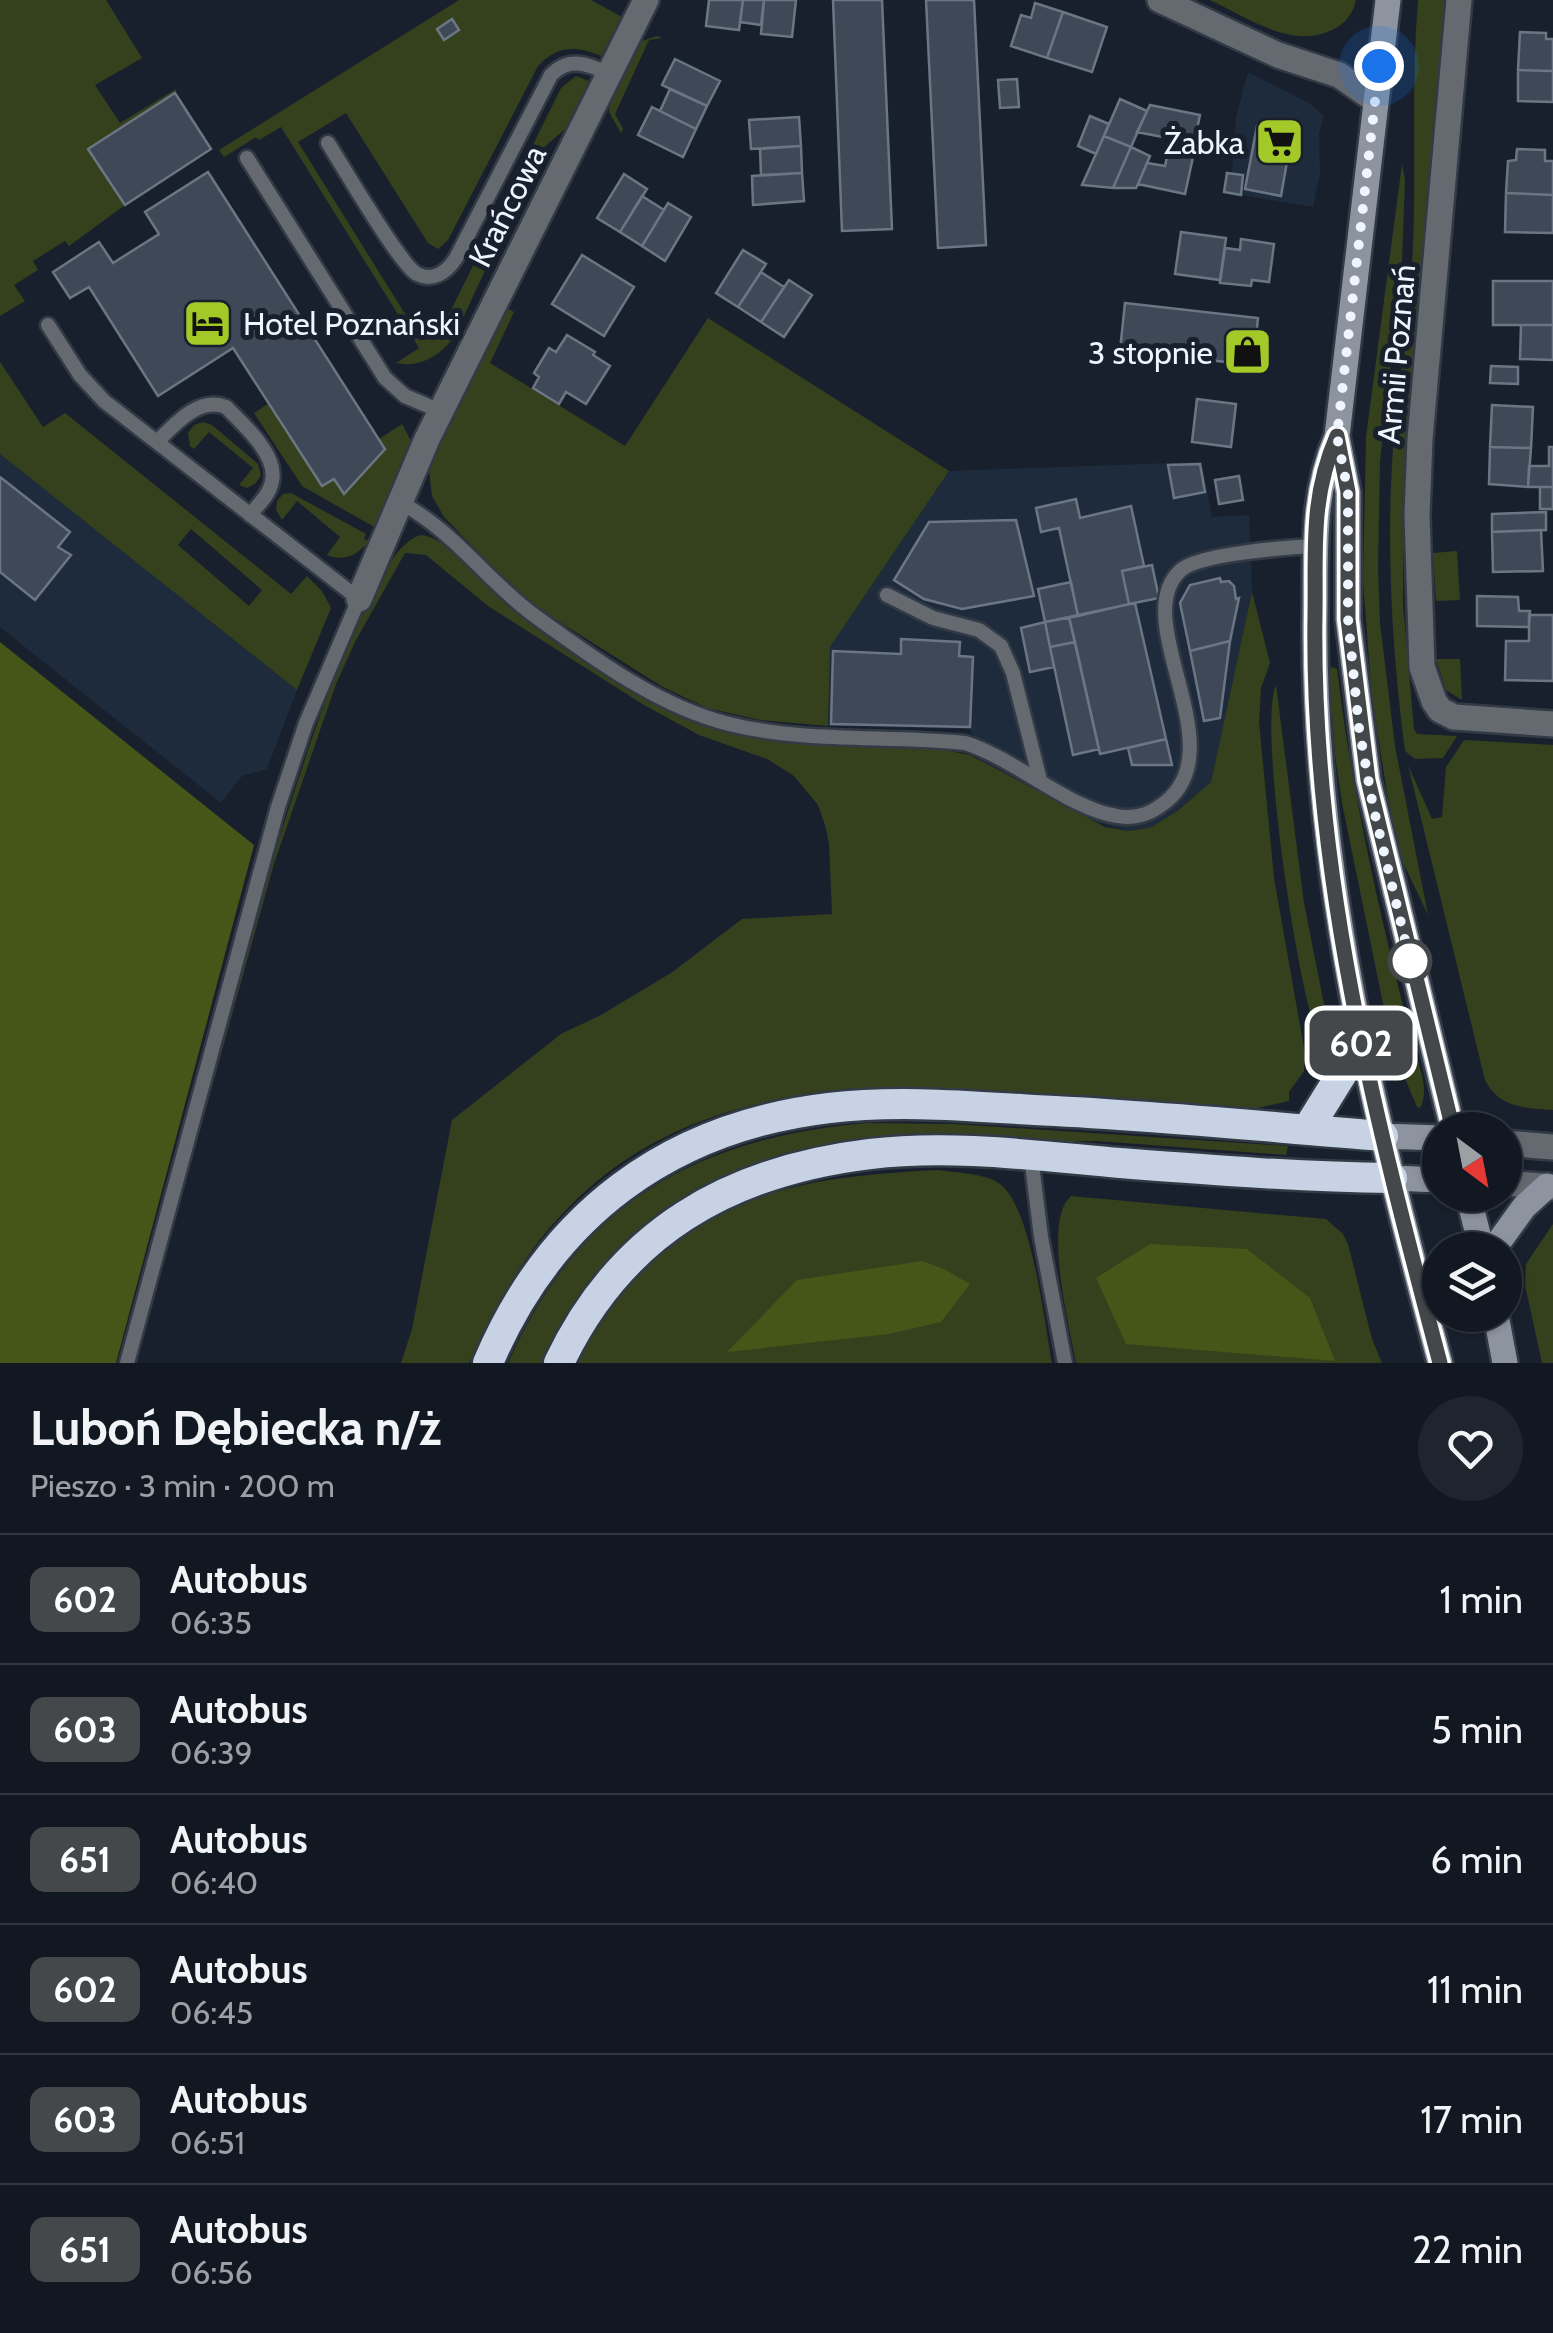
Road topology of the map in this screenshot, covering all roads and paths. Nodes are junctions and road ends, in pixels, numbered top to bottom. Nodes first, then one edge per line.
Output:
1 (646, 0) edge
2 (1160, 0) edge
3 (1388, 0) edge
4 (1459, 0) edge
5 (610, 74) junction
6 (1375, 100) junction
7 (328, 143) dead end
8 (247, 158) dead end
9 (48, 325) dead end
10 (440, 410) junction
11 (1337, 436) junction
12 (157, 442) junction
13 (401, 503) junction
14 (250, 515) junction
15 (1316, 546) junction
16 (887, 595) dead end
17 (359, 599) junction
18 (1553, 724) edge
19 (1040, 780) junction
20 (1362, 1043) junction
21 (1448, 1112) edge
22 (1306, 1130) junction
23 (1383, 1136) junction
24 (1422, 1137) edge
25 (1522, 1144) edge
26 (1553, 1147) edge
27 (1031, 1156) junction
28 (1392, 1178) junction
29 (1422, 1179) edge
30 (1522, 1185) edge
31 (1550, 1187) edge
32 (1506, 1232) edge
33 (1499, 1332) edge
34 (127, 1363) edge
35 (488, 1363) edge
36 (559, 1363) edge
37 (1066, 1363) edge
38 (1440, 1363) edge
39 (1505, 1363) edge

1 - 5 street, Krańcowa
2 - 6 street
3 - 6 main road, Armii Poznań
4 - 18 street, Armii Poznań
5 - 7 lane
5 - 10 street, Krańcowa
6 - 11 main road, Armii Poznań
8 - 10 lane
9 - 12 lane
10 - 13 street, Krańcowa
11 - 15 main road, Armii Poznań
11 - 21 main road, Armii Poznań
12 - 14 lane
12 - 14 lane
13 - 17 street, Krańcowa
13 - 19 lane
14 - 17 lane
15 - 19 lane
15 - 20 main road, Armii Poznań
16 - 19 lane
17 - 34 lane
20 - 22 highway
20 - 23 main road, Armii Poznań
22 - 23 highway
22 - 35 highway
23 - 24 main road
23 - 28 main road, Armii Poznań
25 - 26 street
27 - 28 highway
27 - 36 highway
27 - 37 lane
28 - 29 main road
28 - 38 main road, Armii Poznań
30 - 31 street
31 - 32 main road
33 - 39 main road

